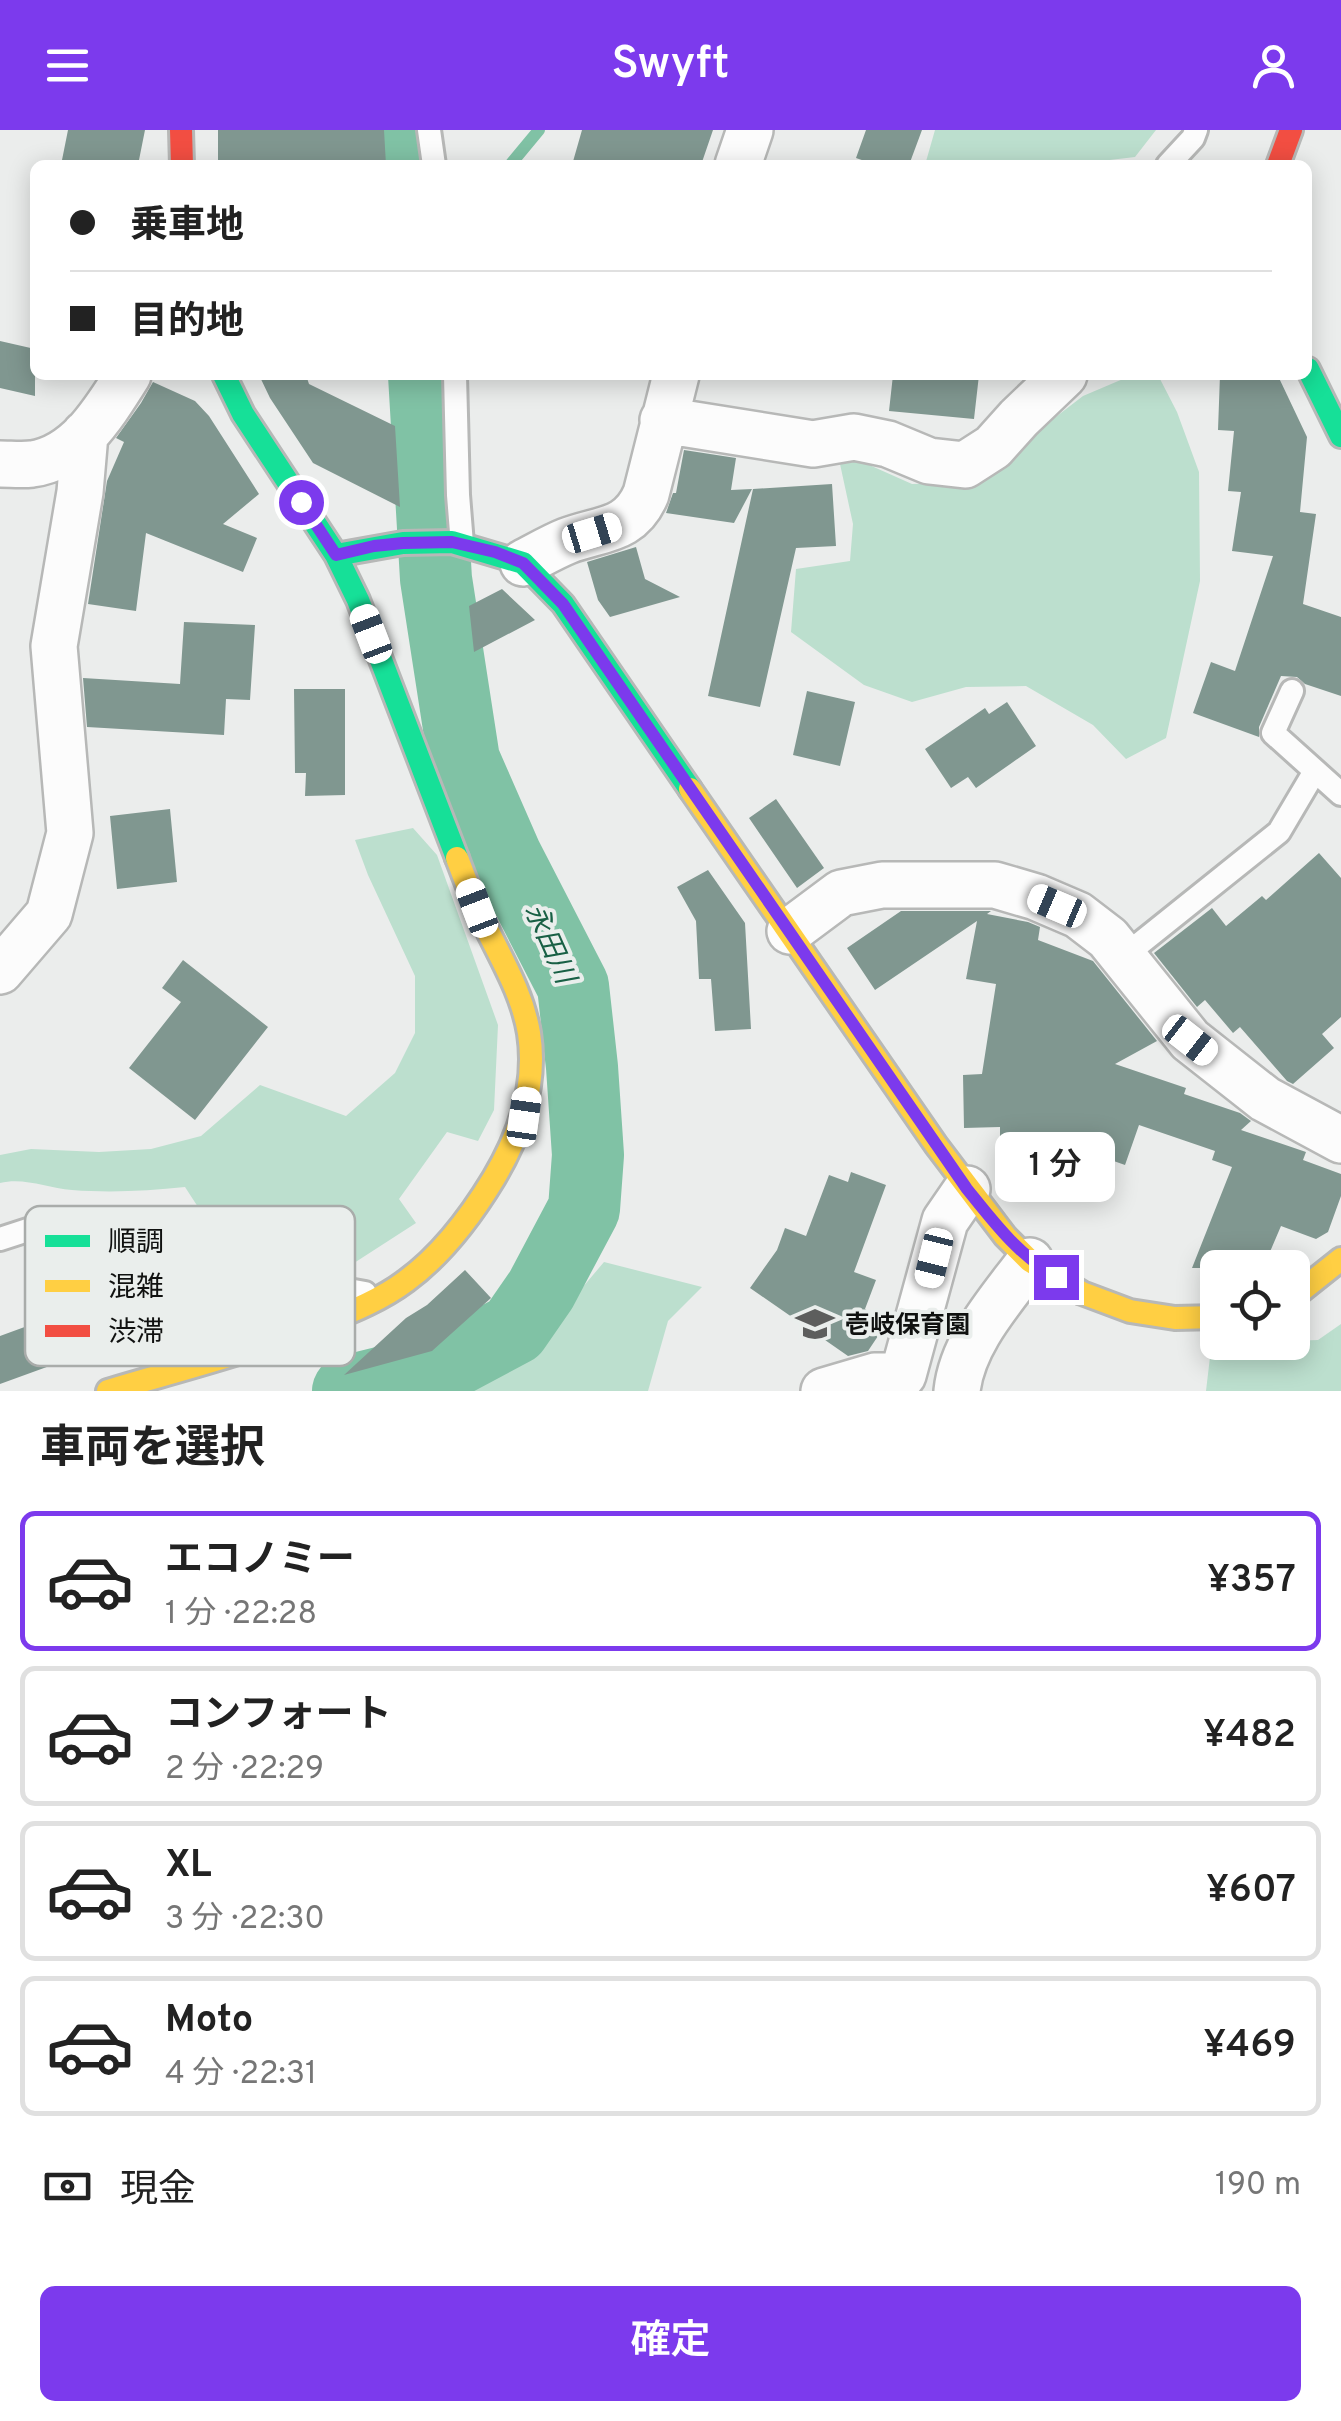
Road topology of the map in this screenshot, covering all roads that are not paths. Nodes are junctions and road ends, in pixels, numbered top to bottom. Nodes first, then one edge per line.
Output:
1 (182, 130) edge
2 (429, 130) edge
3 (750, 130) edge
4 (1196, 130) edge
5 (1261, 130) edge
6 (1292, 130) edge
7 (182, 160) edge
8 (433, 160) edge
9 (740, 160) edge
10 (1173, 160) edge
11 (1269, 160) edge
12 (1277, 160) edge
13 (1312, 377) edge
14 (124, 380) edge
15 (226, 380) edge
16 (455, 380) edge
17 (675, 380) edge
18 (1059, 380) edge
19 (663, 420) junction
20 (86, 434) junction
21 (1341, 436) edge
22 (0, 464) edge
23 (457, 543) junction
24 (336, 555) junction
25 (523, 563) junction
26 (1292, 691) dead end
27 (1315, 771) junction
28 (1341, 794) edge
29 (790, 932) junction
30 (1123, 957) junction
31 (0, 971) edge
32 (1341, 1140) edge
33 (967, 1189) junction
34 (25, 1231) edge
35 (0, 1239) edge
36 (1341, 1259) edge
37 (1030, 1261) junction
38 (1310, 1284) edge
39 (355, 1291) edge
40 (383, 1296) junction
41 (355, 1309) edge
42 (1200, 1317) edge
43 (191, 1366) edge
44 (902, 1383) edge
45 (108, 1391) edge
46 (824, 1391) edge
47 (957, 1391) edge

1 - 7 street
2 - 8 lane
3 - 9 street
4 - 10 lane
5 - 11 street
6 - 12 street
13 - 21 street
14 - 20 street
15 - 24 street
16 - 23 lane
17 - 19 street
18 - 19 street
19 - 25 street
20 - 22 street
20 - 31 street
23 - 24 street
23 - 25 street
24 - 40 street
25 - 29 street
26 - 27 lane
27 - 28 lane
27 - 30 lane
29 - 30 street
29 - 33 street
30 - 32 street
33 - 37 street
33 - 44 street
34 - 35 lane
36 - 38 street
37 - 42 street
37 - 47 street
39 - 40 lane
40 - 41 street
43 - 45 street
44 - 46 street

